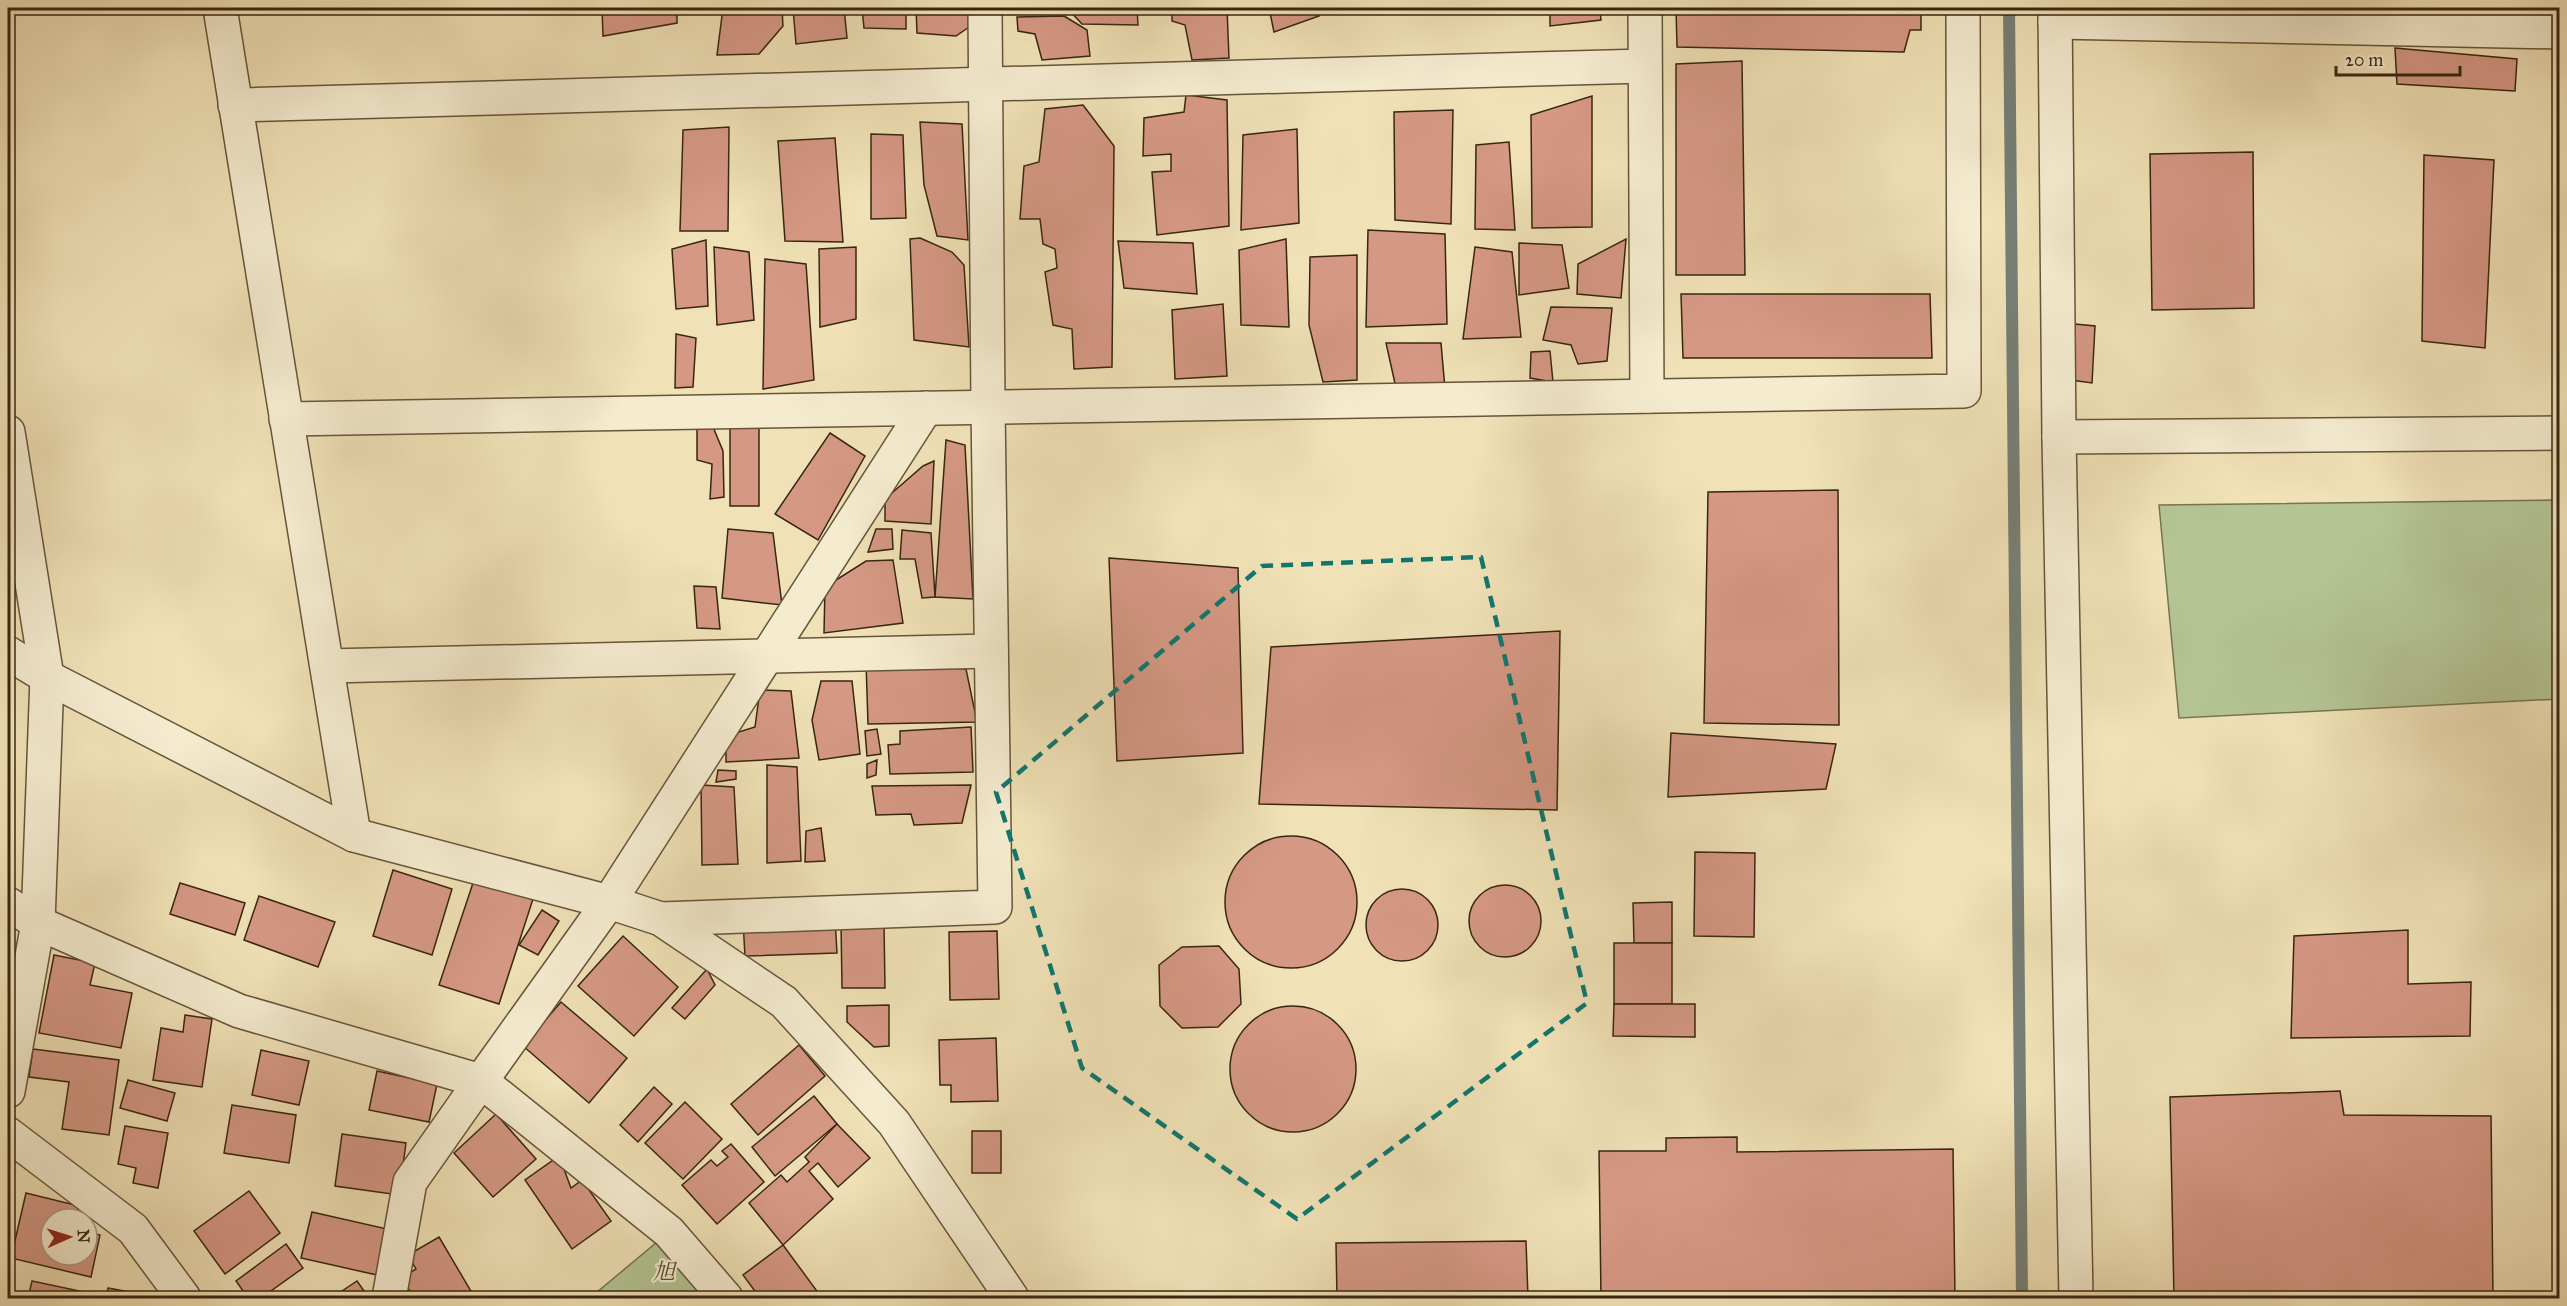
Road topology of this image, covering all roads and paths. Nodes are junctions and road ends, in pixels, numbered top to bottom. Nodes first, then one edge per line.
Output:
1 (220, 8) edge
2 (985, 8) edge
3 (1645, 8) edge
4 (1963, 8) edge
5 (2055, 15) edge
6 (2559, 32) edge
7 (1645, 66) junction
8 (986, 84) junction
9 (235, 105) junction
10 (1647, 396) junction
11 (987, 407) junction
12 (926, 408) junction
13 (286, 419) junction
14 (8, 432) edge
15 (2559, 433) edge
16 (2059, 437) junction
17 (991, 651) junction
18 (8, 652) edge
19 (765, 656) junction
20 (327, 666) junction
21 (47, 677) junction
22 (354, 835) junction
23 (609, 902) junction
24 (8, 904) edge
25 (661, 919) junction
26 (38, 923) junction
27 (481, 1081) junction
28 (8, 1091) edge
29 (8, 1134) edge
30 (184, 1299) edge
31 (389, 1299) edge
32 (726, 1299) edge
33 (1012, 1299) edge
34 (2076, 1299) edge

1 - 9 street
2 - 8 street
3 - 7 street
4 - 10 street
5 - 6 street
5 - 16 street
7 - 8 street
7 - 10 street
8 - 9 street
8 - 11 street
9 - 13 street
10 - 11 street
11 - 12 street
11 - 17 street
12 - 13 street
12 - 19 street
13 - 20 street
14 - 21 street
15 - 16 street
16 - 34 street
17 - 19 street
17 - 25 street
18 - 21 street
19 - 20 street
19 - 23 street
20 - 22 street
21 - 22 street
21 - 26 street
22 - 23 street
23 - 25 street
23 - 27 street
24 - 26 street
25 - 33 street
26 - 27 street
26 - 28 street
27 - 31 street
27 - 32 street
29 - 30 street

